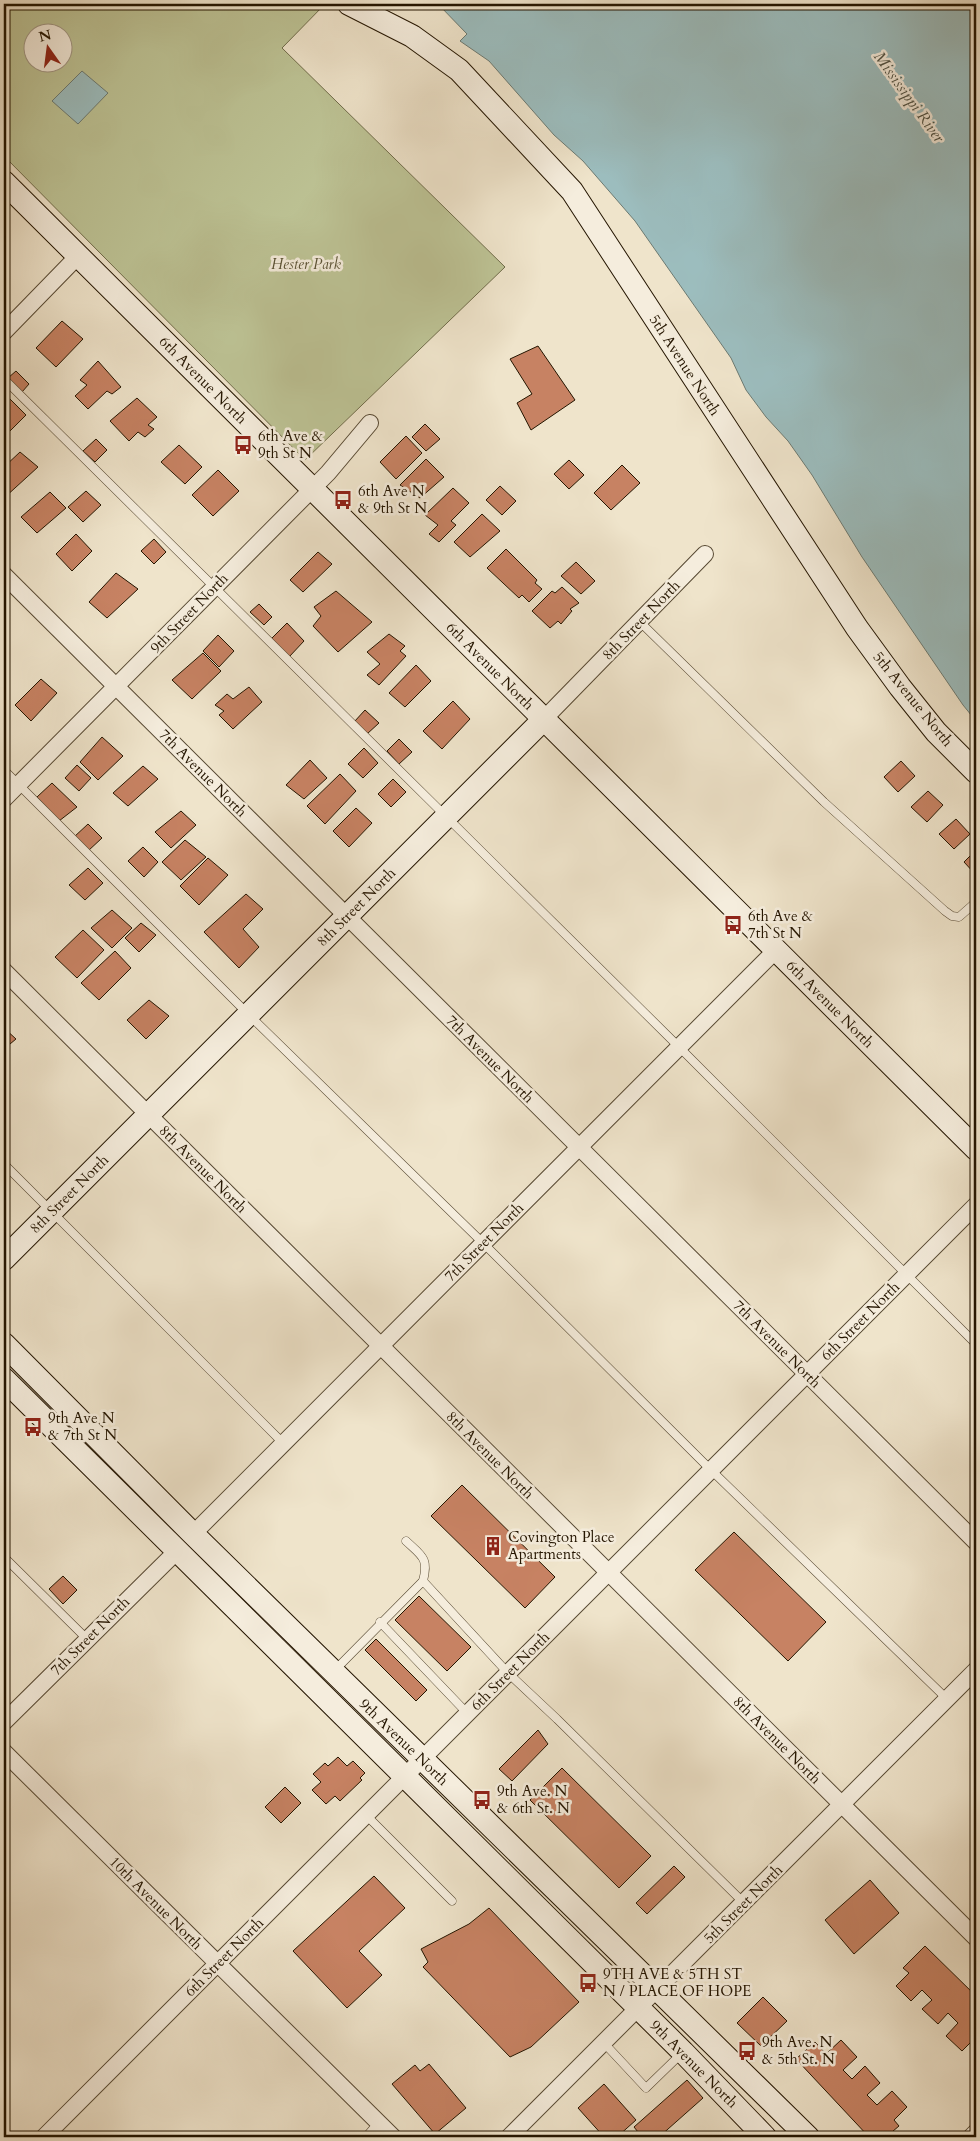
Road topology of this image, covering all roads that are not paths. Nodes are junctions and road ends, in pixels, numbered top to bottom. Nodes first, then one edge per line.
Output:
1 (349, 4) edge
2 (4, 182) edge
3 (78, 256) junction
4 (4, 332) edge
5 (4, 379) edge
6 (370, 424) dead end
7 (312, 489) junction
8 (705, 554) dead end
9 (4, 575) edge
10 (214, 588) junction
11 (639, 621) junction
12 (117, 687) junction
13 (544, 719) junction
14 (4, 770) edge
15 (976, 772) edge
16 (18, 784) junction
17 (4, 799) edge
18 (446, 817) junction
19 (976, 902) edge
20 (347, 916) junction
21 (776, 950) junction
22 (4, 971) edge
23 (248, 1014) junction
24 (679, 1047) junction
25 (148, 1115) junction
26 (579, 1147) junction
27 (976, 1149) edge
28 (4, 1164) edge
29 (976, 1205) edge
30 (52, 1211) junction
31 (483, 1243) junction
32 (4, 1259) edge
33 (906, 1275) junction
34 (4, 1344) edge
35 (976, 1344) edge
36 (380, 1346) junction
37 (807, 1374) junction
38 (4, 1379) edge
39 (283, 1443) junction
40 (711, 1470) junction
41 (192, 1534) junction
42 (406, 1541) dead end
43 (976, 1542) edge
44 (177, 1551) junction
45 (4, 1557) edge
46 (608, 1573) junction
47 (423, 1581) junction
48 (380, 1622) junction
49 (87, 1639) junction
50 (976, 1670) edge
51 (333, 1672) junction
52 (508, 1673) junction
53 (948, 1699) junction
54 (467, 1713) junction
55 (4, 1722) edge
56 (4, 1752) edge
57 (421, 1759) junction
58 (403, 1776) junction
59 (842, 1805) junction
60 (366, 1815) junction
61 (452, 1901) dead end
62 (744, 1903) junction
63 (976, 1938) edge
64 (217, 1964) junction
65 (657, 1988) junction
66 (638, 2008) junction
67 (604, 2043) junction
68 (683, 2052) junction
69 (378, 2123) junction
70 (976, 2132) edge
71 (44, 2137) edge
72 (366, 2137) edge
73 (393, 2137) edge
74 (509, 2137) edge
75 (765, 2137) edge
76 (808, 2137) edge
77 (971, 2137) edge

1 - 15 street, 5th Avenue North
2 - 3 street, 6th Avenue North
3 - 4 street
3 - 7 street, 6th Avenue North
5 - 10 lane
6 - 7 street, 9th Street North
7 - 10 street, 9th Street North
7 - 13 street, 6th Avenue North
8 - 11 street, 8th Street North
9 - 12 street, 7th Avenue North
10 - 12 street, 9th Street North
10 - 18 lane
11 - 13 street, 8th Street North
11 - 19 lane
12 - 16 street, 9th Street North
12 - 20 street, 7th Avenue North
13 - 18 street, 8th Street North
13 - 21 street, 6th Avenue North
14 - 16 lane
16 - 17 street, 9th Street North
16 - 23 lane
18 - 20 street, 8th Street North
18 - 24 lane
20 - 23 street, 8th Street North
20 - 26 street, 7th Avenue North
21 - 24 street, 7th Street North
21 - 27 street, 6th Avenue North
22 - 25 street, 8th Avenue North
23 - 25 street, 8th Street North
23 - 31 lane
24 - 26 street, 7th Street North
24 - 33 lane
25 - 30 street, 8th Street North
25 - 36 street, 8th Avenue North
26 - 31 street, 7th Street North
26 - 37 street, 7th Avenue North
28 - 30 lane
29 - 33 street, 6th Street North
30 - 32 street, 8th Street North
30 - 39 lane
31 - 36 street, 7th Street North
31 - 40 lane
33 - 35 lane
33 - 37 street, 6th Street North
34 - 41 street, 9th Avenue North
36 - 39 street, 7th Street North
36 - 46 street, 8th Avenue North
37 - 40 street, 6th Street North
37 - 43 street, 7th Avenue North
38 - 44 street, 9th Avenue North
39 - 41 street, 7th Street North
40 - 46 street, 6th Street North
40 - 53 lane
41 - 51 street, 9th Avenue North
42 - 47 lane
44 - 49 street, 7th Street North
44 - 58 street, 9th Avenue North
45 - 49 lane
46 - 52 street, 6th Street North
46 - 59 street, 8th Avenue North
47 - 48 lane
47 - 52 lane
48 - 51 lane
48 - 54 lane
49 - 55 street, 7th Street North
50 - 53 street, 5th Street North
51 - 57 street, 9th Avenue North
52 - 54 street, 6th Street North
52 - 62 lane
53 - 59 street, 5th Street North
54 - 57 street, 6th Street North
56 - 64 street, 10th Avenue North
57 - 58 street, 6th Street North
57 - 65 street, 9th Avenue North
58 - 60 street, 6th Street North
58 - 66 street, 9th Avenue North
59 - 62 street, 5th Street North
59 - 63 street, 8th Avenue North
60 - 61 lane
60 - 64 street, 6th Street North
62 - 65 street, 5th Street North
64 - 69 street, 10th Avenue North
64 - 71 street, 6th Street North
65 - 66 street, 5th Street North
65 - 76 street, 9th Avenue North
66 - 67 street, 5th Street North
66 - 68 street, 9th Avenue North
67 - 68 lane
67 - 74 street, 5th Street North
68 - 75 street, 9th Avenue North
69 - 72 lane
69 - 73 street, 10th Avenue North
70 - 77 street

